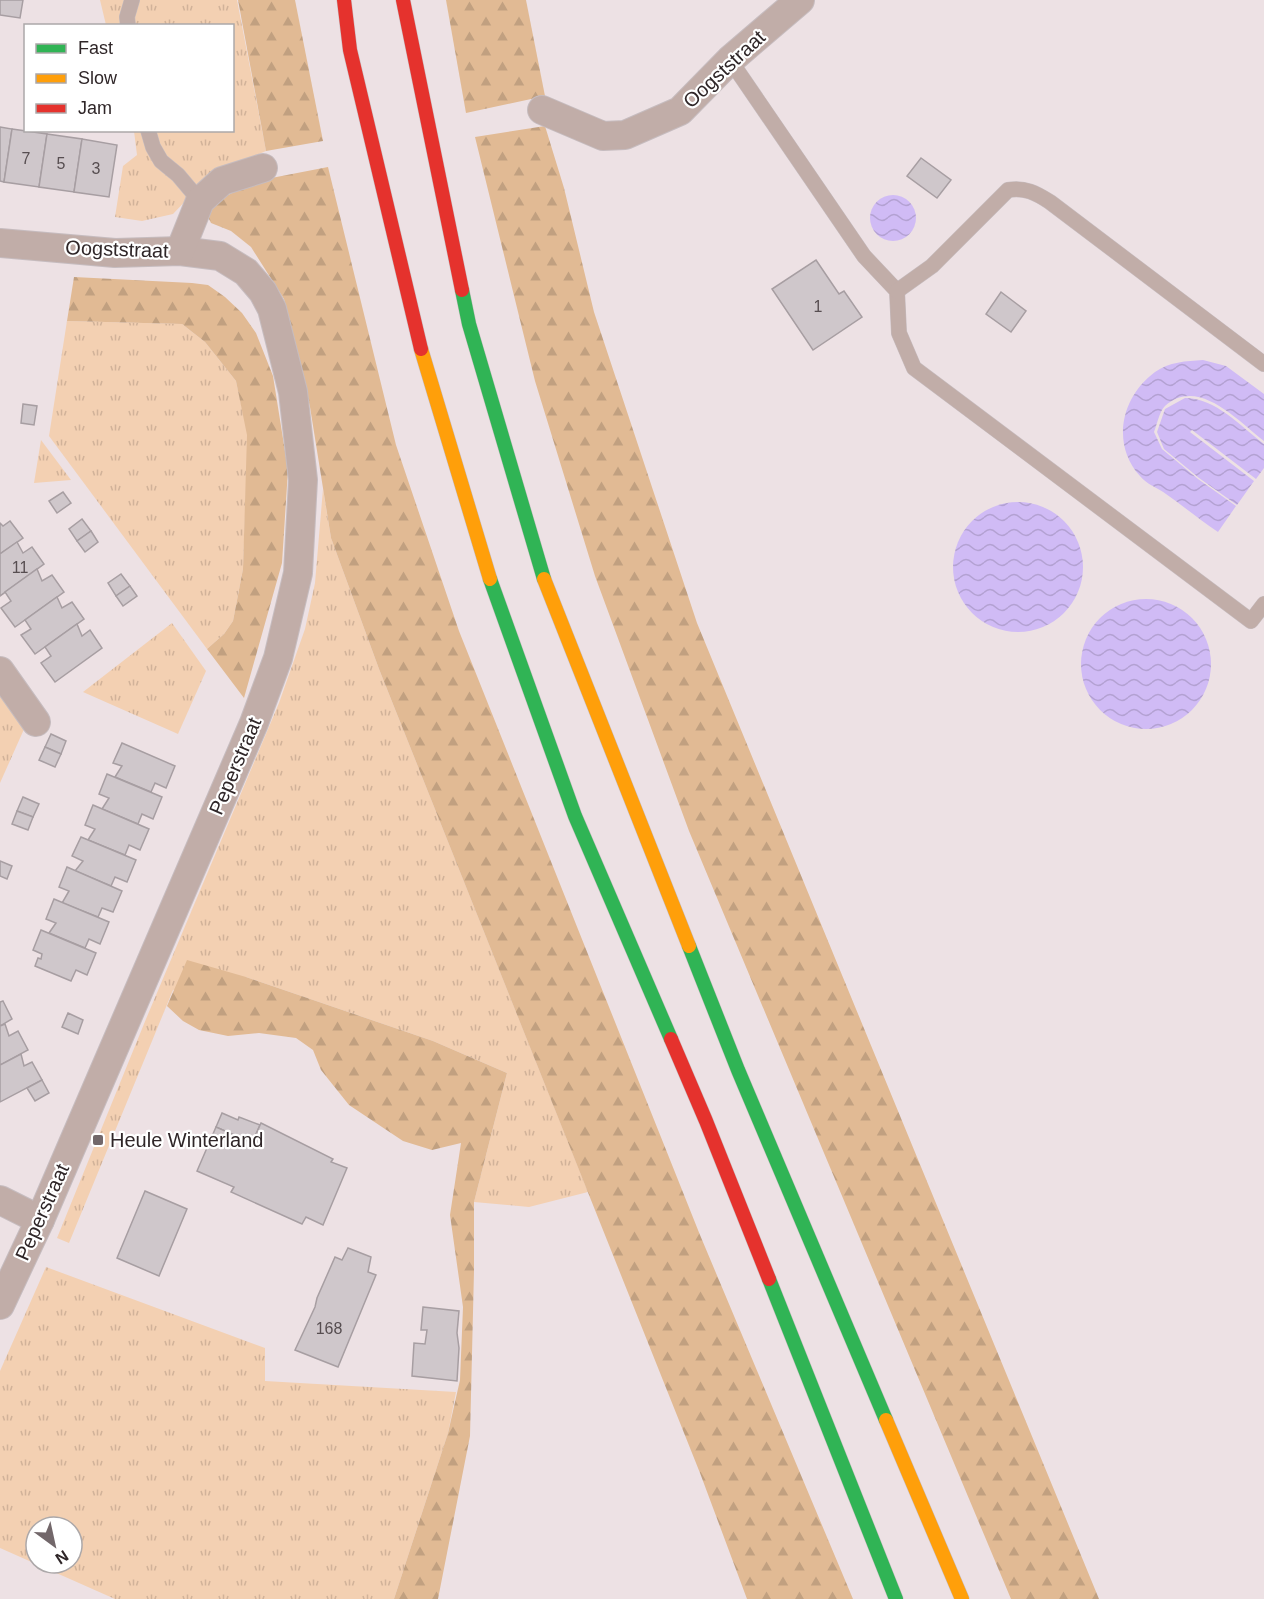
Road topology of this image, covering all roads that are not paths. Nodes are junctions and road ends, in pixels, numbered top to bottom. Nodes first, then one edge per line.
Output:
1 (132, 0) edge
2 (344, 0) edge
3 (403, 0) edge
4 (800, 0) edge
5 (331, 10) dead end
6 (128, 24) edge
7 (350, 50) junction
8 (730, 60) junction
9 (542, 110) dead end
10 (148, 132) edge
11 (263, 168) dead end
12 (200, 201) junction
13 (0, 243) edge
14 (180, 251) junction
15 (897, 291) junction
16 (1264, 364) edge
17 (1264, 604) edge
18 (0, 671) edge
19 (36, 722) dead end
20 (0, 1200) edge
21 (40, 1220) junction
22 (0, 1305) edge
23 (896, 1599) edge
24 (962, 1599) edge

1 - 6 lane
2 - 7 highway
3 - 24 highway
4 - 8 street, Oogststraat
5 - 7 highway
7 - 23 highway
8 - 9 street, Oogststraat
8 - 15 lane
10 - 12 lane
11 - 12 street, Oogststraat
12 - 14 street, Oogststraat
13 - 14 street, Oogststraat
14 - 21 street, Peperstraat
15 - 16 lane
15 - 17 lane
18 - 19 street
20 - 21 street
21 - 22 street, Peperstraat

